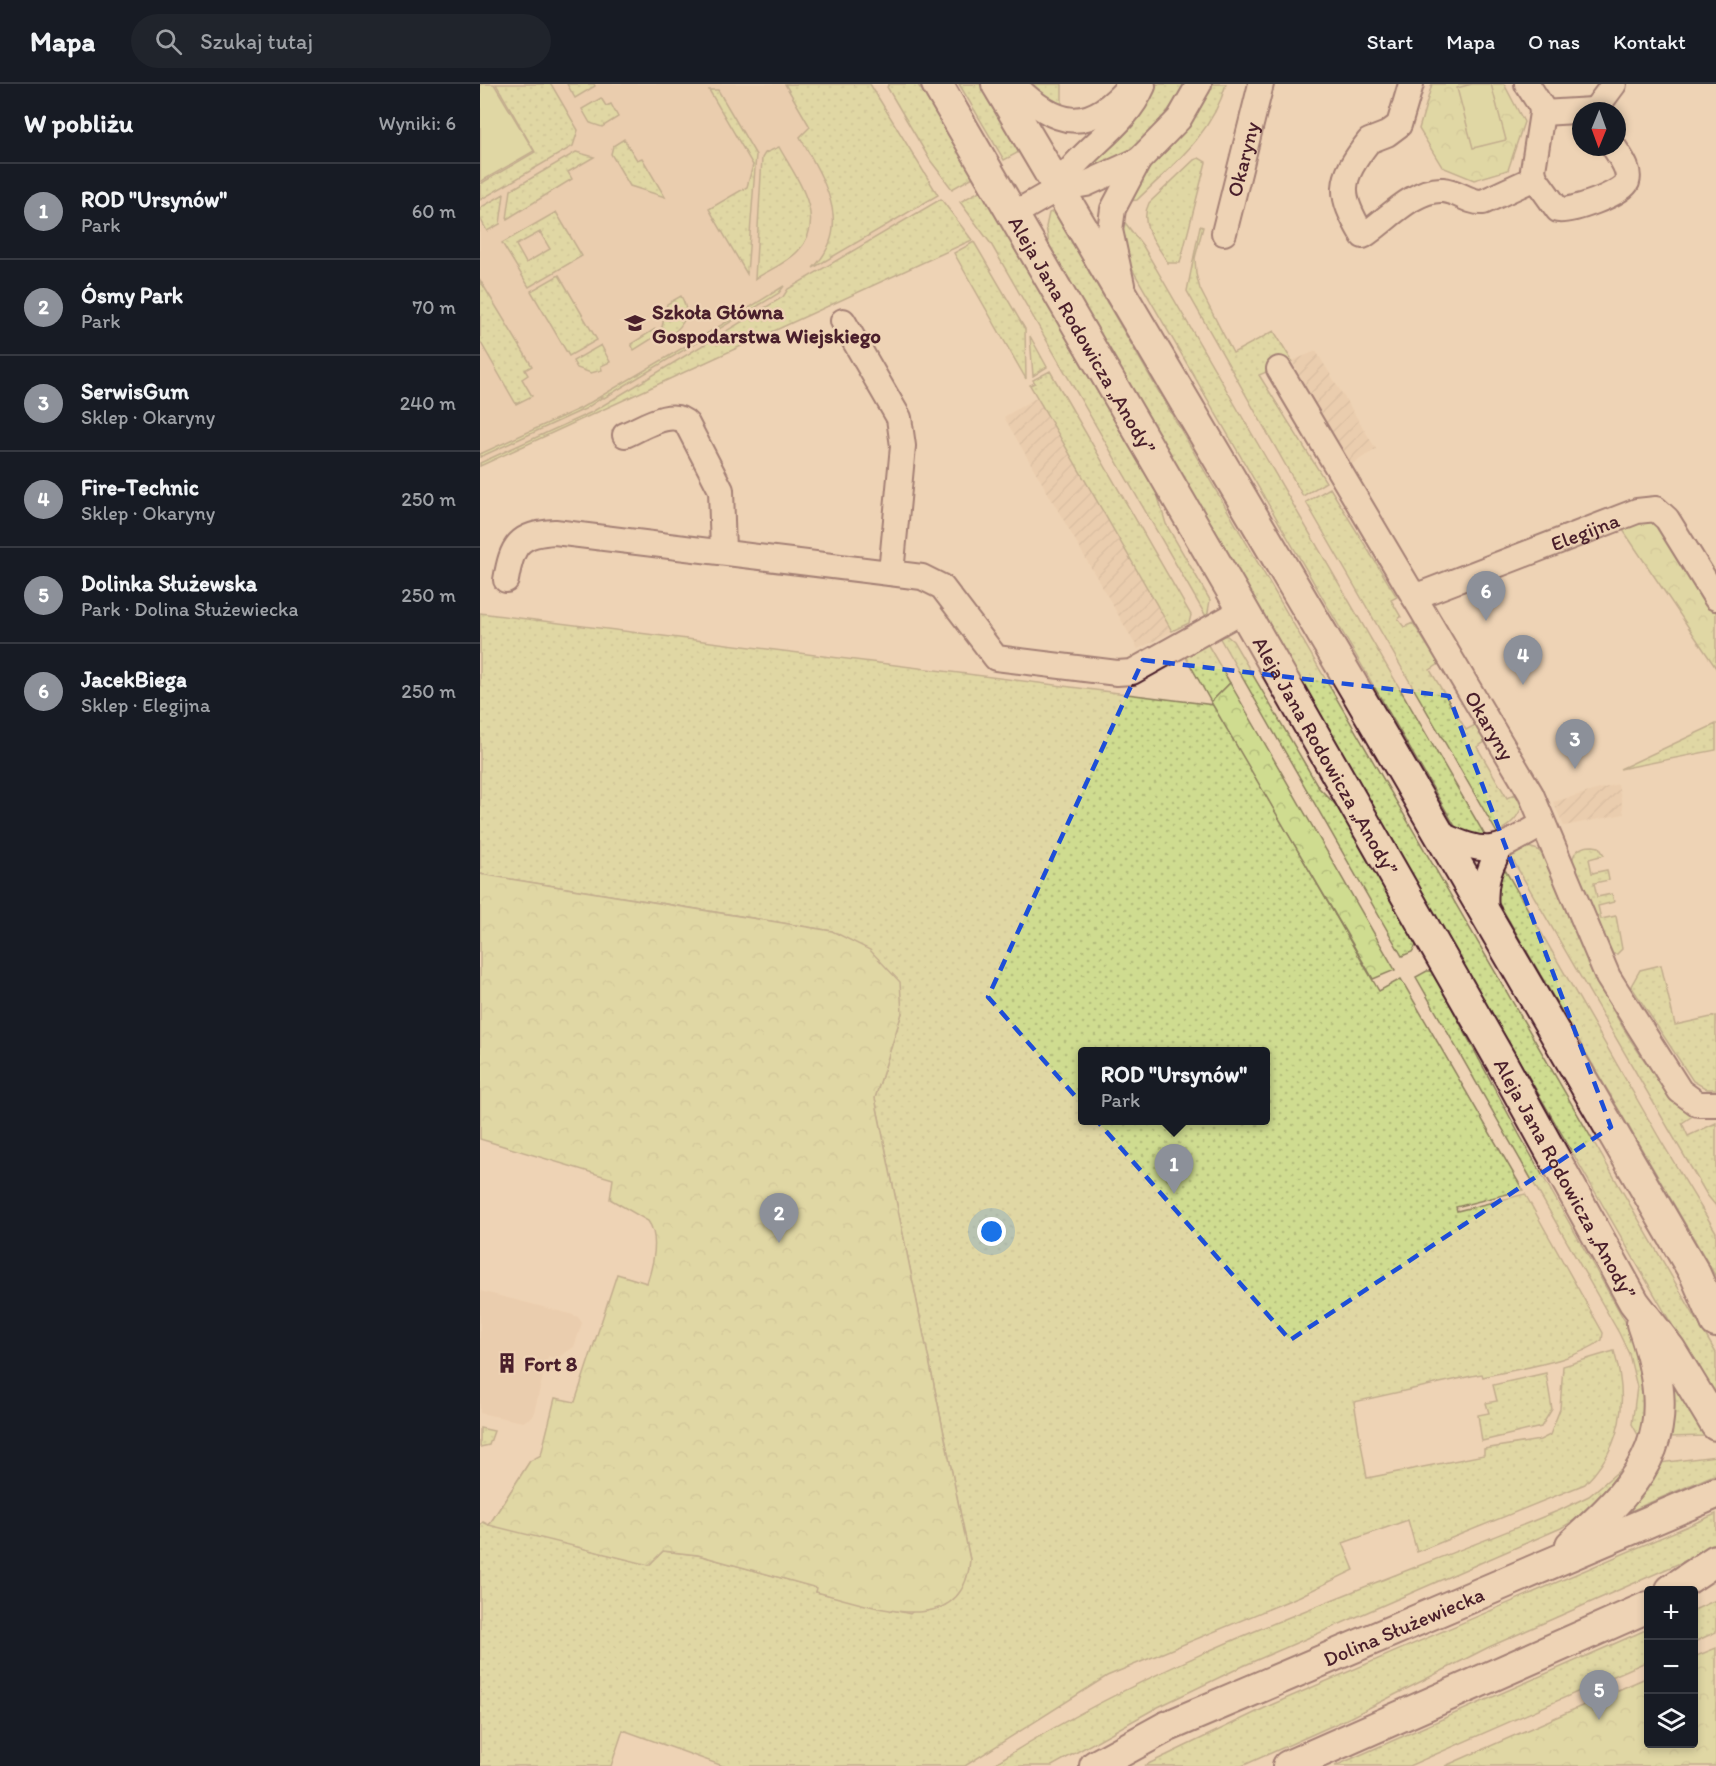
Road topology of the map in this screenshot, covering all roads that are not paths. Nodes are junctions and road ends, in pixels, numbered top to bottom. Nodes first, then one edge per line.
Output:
1 (936, 84) edge
2 (997, 84) edge
3 (1013, 84) edge
4 (1131, 84) edge
5 (1144, 84) edge
6 (1198, 84) edge
7 (1262, 84) edge
8 (1411, 84) edge
9 (1527, 84) edge
10 (1614, 84) edge
11 (1599, 102) edge
12 (1572, 111) edge
13 (1542, 113) junction
14 (1619, 156) edge
15 (1139, 160) junction
16 (1535, 178) junction
17 (1057, 189) junction
18 (1012, 215) junction
19 (1224, 233) dead end
20 (1127, 308) junction
21 (843, 321) dead end
22 (1279, 369) dead end
23 (625, 435) dead end
24 (723, 551) junction
25 (891, 573) junction
26 (506, 580) dead end
27 (1414, 597) junction
28 (1716, 597) edge
29 (1243, 610) junction
30 (1543, 824) junction
31 (1437, 833) junction
32 (1501, 848) junction
33 (1486, 916) junction
34 (1716, 1104) edge
35 (1695, 1274) junction
36 (1716, 1298) edge
37 (1634, 1302) junction
38 (1716, 1322) edge
39 (1716, 1425) edge
40 (1716, 1493) edge
41 (1716, 1560) edge
42 (1552, 1562) junction
43 (1716, 1576) edge
44 (1677, 1586) edge
45 (1693, 1586) edge
46 (1644, 1608) edge
47 (1095, 1766) edge
48 (1288, 1766) edge

1 - 18 main road, Aleja Jana Rodowicza „Anody”
2 - 17 main road
3 - 4 street
5 - 17 street
6 - 15 street
7 - 19 street, Okaryny
8 - 16 street
9 - 13 street
10 - 11 street
12 - 13 street
13 - 16 street
14 - 16 street
15 - 17 street
15 - 20 street
17 - 18 street
17 - 20 main road
18 - 29 main road, Aleja Jana Rodowicza „Anody”
20 - 31 main road
21 - 25 street
22 - 27 street, Okaryny
23 - 24 street
24 - 25 street
24 - 26 street
25 - 29 street
27 - 28 street, Elegijna
27 - 30 street, Okaryny
29 - 37 main road, Aleja Jana Rodowicza „Anody”
30 - 32 street
30 - 34 street, Okaryny
31 - 32 street
31 - 33 main road
32 - 33 street
33 - 35 main road
35 - 36 main road
35 - 38 main road
37 - 39 main road, Aleja Jana Rodowicza „Anody”
37 - 42 main road
40 - 42 main road, Dolina Służewiecka
41 - 44 main road
42 - 47 main road, Dolina Służewiecka
43 - 45 main road
46 - 48 main road

